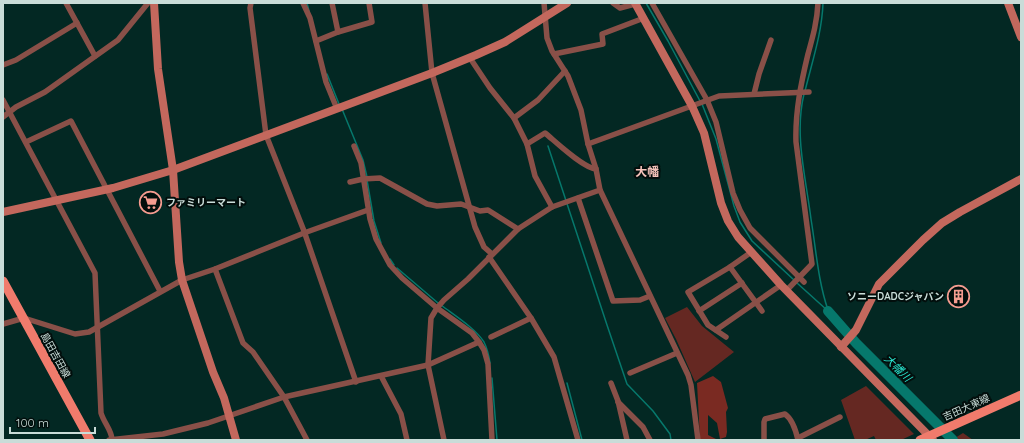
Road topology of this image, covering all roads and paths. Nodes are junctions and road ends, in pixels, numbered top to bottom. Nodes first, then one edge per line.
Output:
1 (66, 3) edge
2 (148, 3) edge
3 (154, 3) edge
4 (251, 3) edge
5 (303, 3) edge
6 (332, 3) edge
7 (369, 3) edge
8 (425, 3) edge
9 (544, 3) edge
10 (567, 3) edge
11 (612, 3) edge
12 (635, 3) edge
13 (652, 3) edge
14 (818, 3) edge
15 (1008, 3) edge
16 (545, 17) junction
17 (644, 18) junction
18 (77, 23) junction
19 (338, 32) junction
20 (1021, 37) edge
21 (318, 40) junction
22 (771, 40) dead end
23 (554, 54) junction
24 (95, 56) junction
25 (470, 58) junction
26 (3, 65) edge
27 (565, 71) junction
28 (432, 73) junction
29 (809, 92) dead end
30 (800, 93) junction
31 (754, 94) junction
32 (3, 100) edge
33 (706, 100) junction
34 (695, 105) junction
35 (339, 108) junction
36 (10, 112) junction
37 (3, 117) edge
38 (514, 118) junction
39 (266, 135) junction
40 (26, 142) junction
41 (527, 144) junction
42 (588, 144) junction
43 (354, 146) dead end
44 (596, 169) junction
45 (173, 170) junction
46 (363, 179) junction
47 (1021, 179) edge
48 (350, 182) dead end
49 (106, 189) junction
50 (600, 190) junction
51 (578, 198) junction
52 (57, 201) junction
53 (469, 207) junction
54 (552, 207) junction
55 (368, 210) junction
56 (3, 212) edge
57 (518, 229) junction
58 (304, 233) junction
59 (750, 253) junction
60 (490, 256) junction
61 (730, 267) junction
62 (215, 269) junction
63 (801, 279) junction
64 (182, 280) junction
65 (3, 281) edge
66 (742, 283) junction
67 (784, 288) junction
68 (160, 291) junction
69 (650, 296) junction
70 (756, 302) junction
71 (438, 307) junction
72 (699, 311) junction
73 (762, 311) dead end
74 (24, 318) junction
75 (531, 318) junction
76 (3, 324) edge
77 (97, 327) junction
78 (716, 330) junction
79 (491, 337) dead end
80 (726, 337) dead end
81 (479, 342) junction
82 (844, 344) junction
83 (677, 353) junction
84 (428, 364) junction
85 (630, 373) dead end
86 (381, 376) junction
87 (356, 382) junction
88 (611, 383) dead end
89 (1021, 395) edge
90 (284, 397) junction
91 (618, 401) junction
92 (230, 415) junction
93 (840, 417) dead end
94 (798, 439) edge
95 (927, 439) edge
96 (90, 440) edge
97 (111, 440) edge
98 (236, 440) edge
99 (307, 440) edge
100 (407, 440) edge
101 (444, 440) edge
102 (492, 440) edge
103 (578, 440) edge
104 (627, 440) edge
105 (650, 440) edge
106 (698, 440) edge
107 (764, 440) edge

1 - 18 street
2 - 24 street
3 - 45 street
4 - 39 street
5 - 21 street
6 - 19 street
7 - 19 street
8 - 28 street
9 - 16 street
10 - 16 street
11 - 12 street
12 - 17 street
13 - 33 street
14 - 30 street
15 - 20 street
16 - 23 street
16 - 25 street
17 - 23 street
17 - 34 street
18 - 24 street
18 - 26 street
19 - 21 street
21 - 35 street
22 - 31 street
23 - 27 street
24 - 36 street
25 - 28 street
25 - 38 street
27 - 38 street
27 - 42 street
28 - 35 street
28 - 53 street
29 - 30 street
30 - 31 street
30 - 63 street
31 - 33 street
32 - 36 street
33 - 34 street
33 - 63 street
34 - 42 street
34 - 59 street
35 - 39 street
36 - 37 street
36 - 40 street
38 - 41 street
39 - 45 street
39 - 58 street
40 - 49 street
40 - 52 street
41 - 44 street
41 - 54 street
42 - 44 street
43 - 46 street
44 - 50 street
45 - 49 street
45 - 64 street
46 - 48 street
46 - 53 street
46 - 55 street
47 - 82 street
49 - 52 street
49 - 68 street
50 - 51 street
50 - 69 street
51 - 54 street
51 - 69 street
52 - 56 street
52 - 77 street
53 - 57 street
53 - 60 street
54 - 57 street
55 - 58 street
55 - 71 street
57 - 60 street
58 - 62 street
58 - 87 street
59 - 61 street
59 - 67 street
60 - 71 street
60 - 75 street
61 - 66 street
61 - 72 street
62 - 64 street
62 - 90 street
63 - 67 street
64 - 68 street
64 - 92 street
65 - 74 main road, 島田吉田線
66 - 70 street
66 - 72 street
67 - 70 street
67 - 82 street
68 - 77 street
69 - 83 street
70 - 73 street
70 - 78 street
71 - 81 street
71 - 84 street
72 - 78 street
74 - 76 street
74 - 77 street
74 - 96 main road, 島田吉田線
75 - 79 street
75 - 103 street
77 - 97 street
78 - 80 street
81 - 84 street
81 - 102 street
82 - 95 street
83 - 85 street
83 - 106 street
84 - 86 street
84 - 101 street
86 - 87 street
86 - 100 street
87 - 90 street
88 - 91 street
89 - 95 main road, 吉田大東線
90 - 92 street
90 - 99 street
91 - 104 street
91 - 105 street
92 - 97 street
92 - 98 street
93 - 94 street
94 - 107 street

